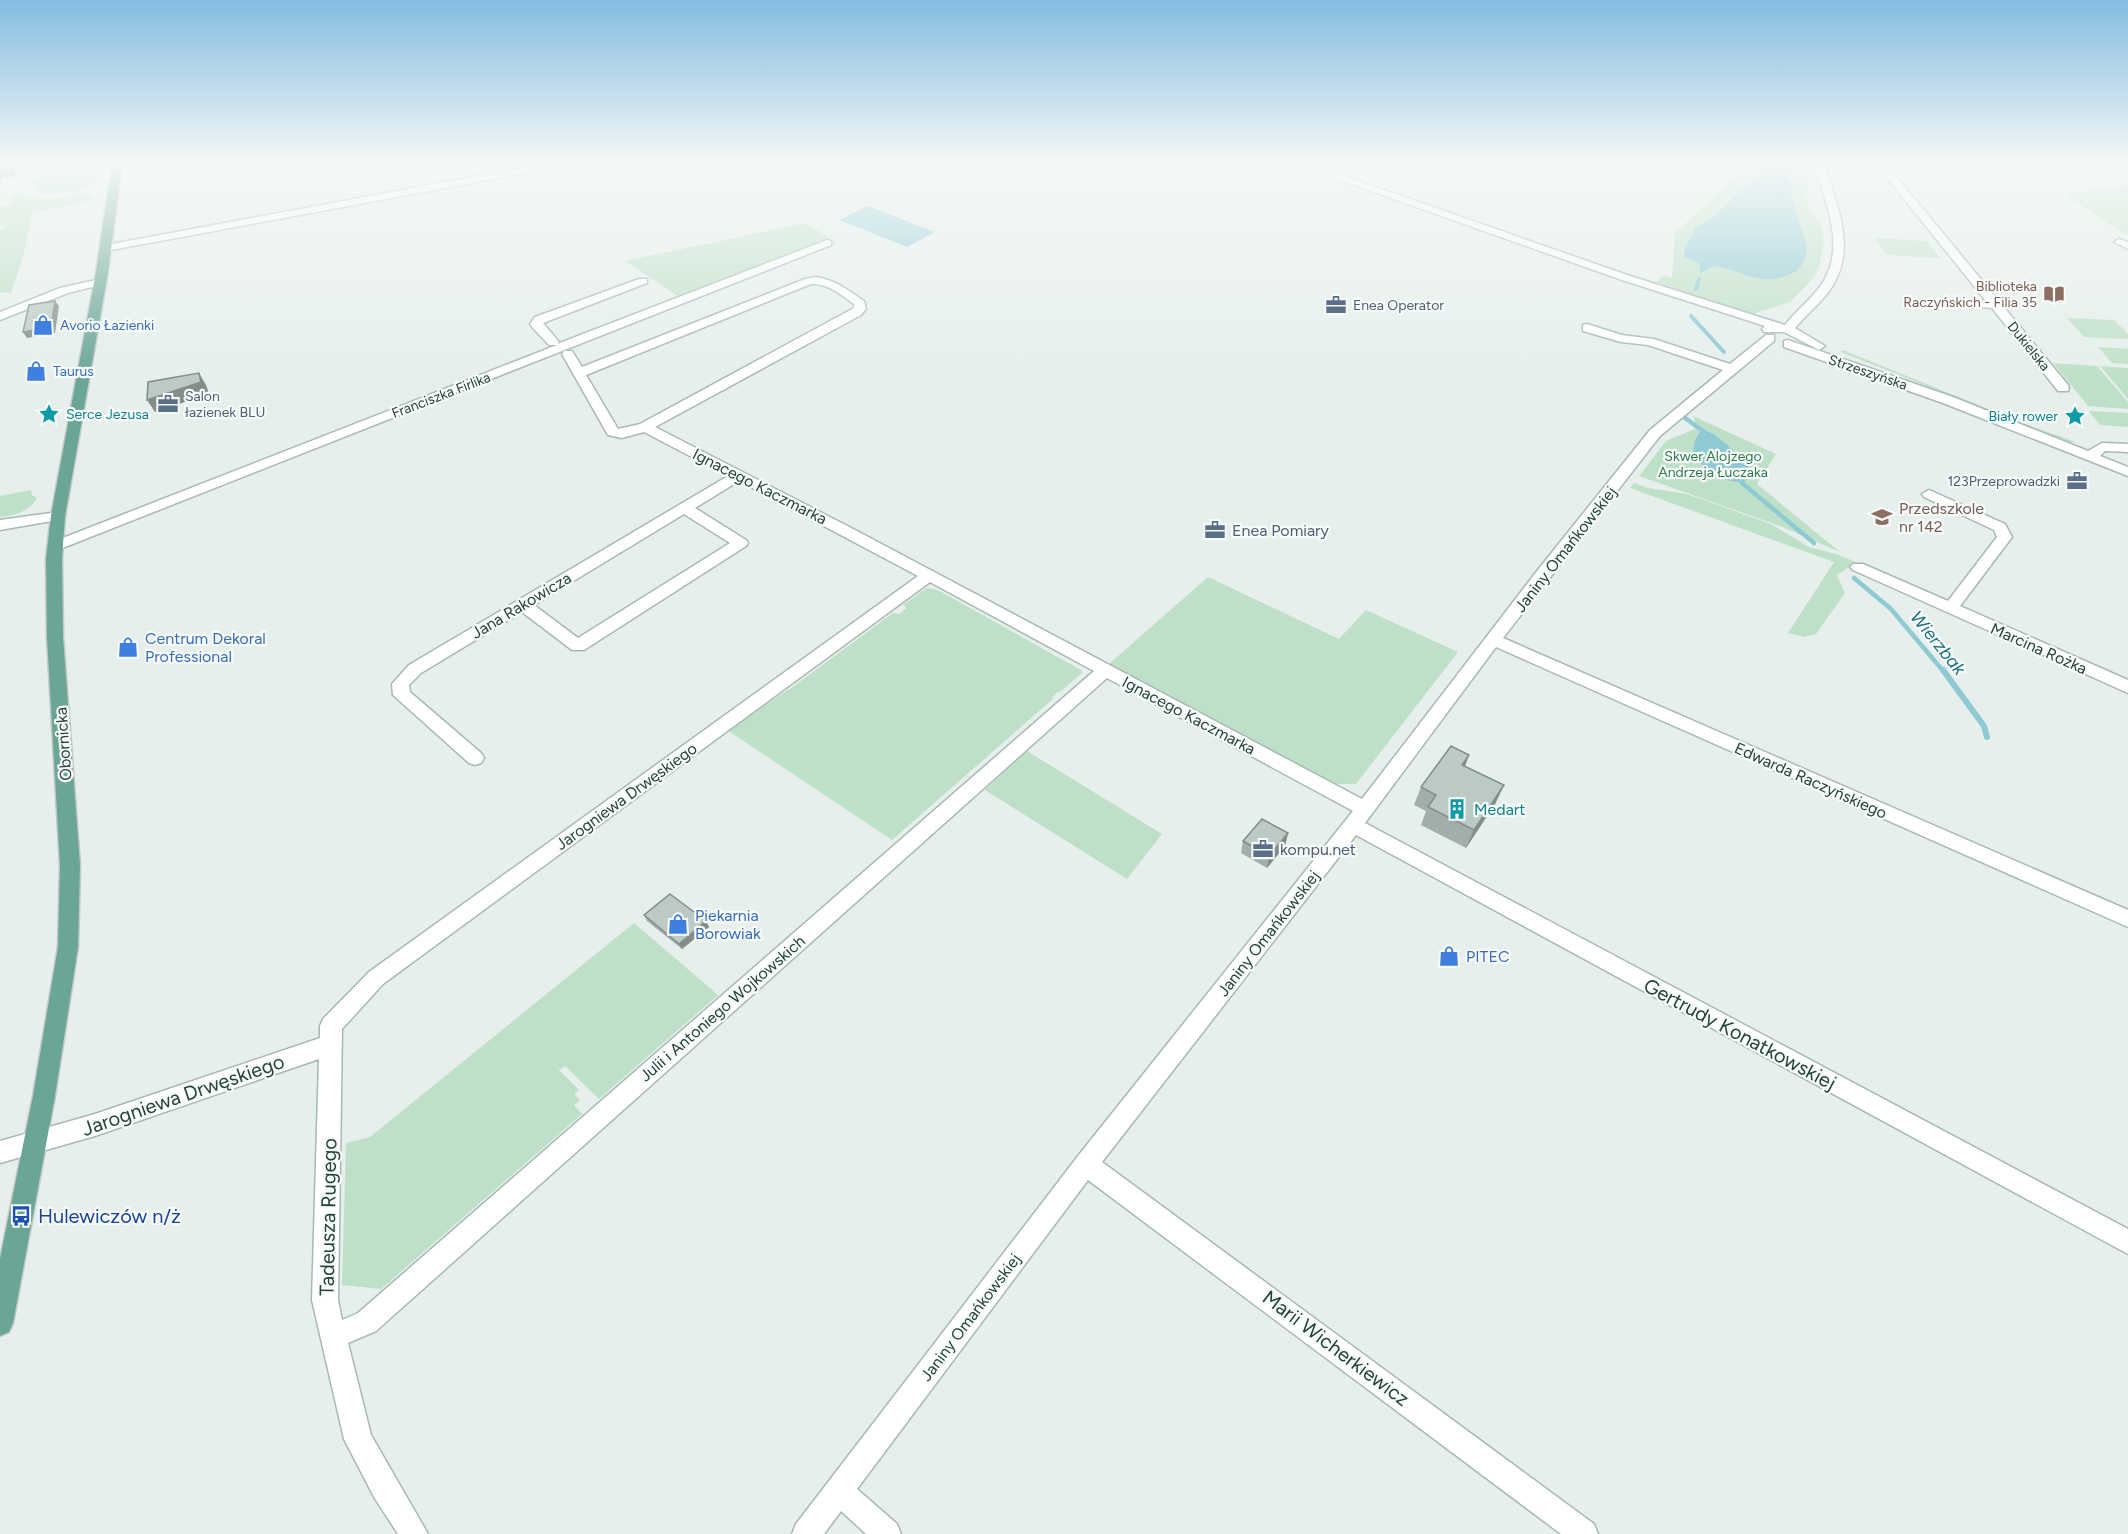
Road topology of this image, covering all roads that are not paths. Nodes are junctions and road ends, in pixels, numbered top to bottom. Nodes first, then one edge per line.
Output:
1 (108, 236) edge
2 (173, 236) edge
3 (1505, 236) edge
4 (1840, 236) edge
5 (1939, 236) edge
6 (827, 243) dead end
7 (106, 248) junction
8 (643, 280) dead end
9 (100, 282) junction
10 (1646, 285) junction
11 (1962, 303) dead end
12 (1995, 305) junction
13 (0, 316) edge
14 (1587, 328) dead end
15 (1784, 328) junction
16 (1768, 336) junction
17 (1801, 337) junction
18 (554, 342) dead end
19 (1788, 344) junction
20 (568, 354) dead end
21 (1752, 355) junction
22 (1732, 369) junction
23 (579, 373) junction
24 (2063, 388) dead end
25 (1948, 400) junction
26 (645, 427) junction
27 (2128, 448) edge
28 (2091, 456) junction
29 (2128, 472) edge
30 (738, 476) junction
31 (1929, 494) dead end
32 (684, 508) junction
33 (58, 516) junction
34 (0, 525) edge
35 (55, 546) junction
36 (1858, 567) dead end
37 (929, 575) junction
38 (522, 604) junction
39 (1950, 609) junction
40 (1494, 639) junction
41 (1105, 670) junction
42 (2128, 687) edge
43 (476, 758) dead end
44 (1359, 817) junction
45 (2128, 919) edge
46 (331, 1035) junction
47 (35, 1144) junction
48 (0, 1152) edge
49 (1086, 1164) junction
50 (2128, 1242) edge
51 (0, 1323) edge
52 (333, 1337) junction
53 (839, 1491) junction
54 (414, 1534) edge
55 (806, 1534) edge
56 (887, 1534) edge
57 (1584, 1534) edge

1 - 7 main road, Obornicka
2 - 7 street
3 - 10 street
4 - 15 street
5 - 12 street, Dukielska
6 - 35 street, Franciszka Firlika
7 - 9 main road, Obornicka
8 - 18 street
9 - 13 street
9 - 33 main road, Obornicka
10 - 15 street
10 - 16 street
11 - 12 street
12 - 24 street, Dukielska
14 - 22 street
15 - 16 street, Janiny Omańkowskiej
15 - 17 street, Strzeszyńska
16 - 19 street, Strzeszyńska
16 - 21 street, Janiny Omańkowskiej
17 - 19 street
17 - 25 street, Strzeszyńska
19 - 21 street, Janiny Omańkowskiej
19 - 25 street, Strzeszyńska
20 - 23 street
21 - 22 street, Janiny Omańkowskiej
22 - 40 street, Janiny Omańkowskiej
23 - 26 street
23 - 26 street
25 - 28 street, Strzeszyńska
26 - 30 street, Ignacego Kaczmarka
27 - 28 street
28 - 29 street, Strzeszyńska
30 - 32 street, Jana Rakowicza
30 - 37 street, Ignacego Kaczmarka
31 - 39 street
32 - 38 street, Jana Rakowicza
32 - 38 street
33 - 34 street
33 - 35 main road, Obornicka
35 - 47 main road, Obornicka
36 - 39 street, Marcina Rożka
37 - 41 street, Ignacego Kaczmarka
37 - 46 street, Jarogniewa Drwęskiego
38 - 43 street, Jana Rakowicza
39 - 42 street, Marcina Rożka
40 - 44 street, Janiny Omańkowskiej
40 - 45 street, Edwarda Raczyńskiego
41 - 44 street, Ignacego Kaczmarka
41 - 52 street, Julii i Antoniego Wojkowskich
44 - 49 street, Janiny Omańkowskiej
44 - 50 street, Gertrudy Konatkowskiej
46 - 47 street, Jarogniewa Drwęskiego
46 - 52 street, Tadeusza Rugego
47 - 48 street, Jarogniewa Drwęskiego
47 - 51 main road, Obornicka
49 - 53 street, Janiny Omańkowskiej
49 - 57 street, Marii Wicherkiewicz
52 - 54 street, Tadeusza Rugego
53 - 55 street, Janiny Omańkowskiej
53 - 56 street

